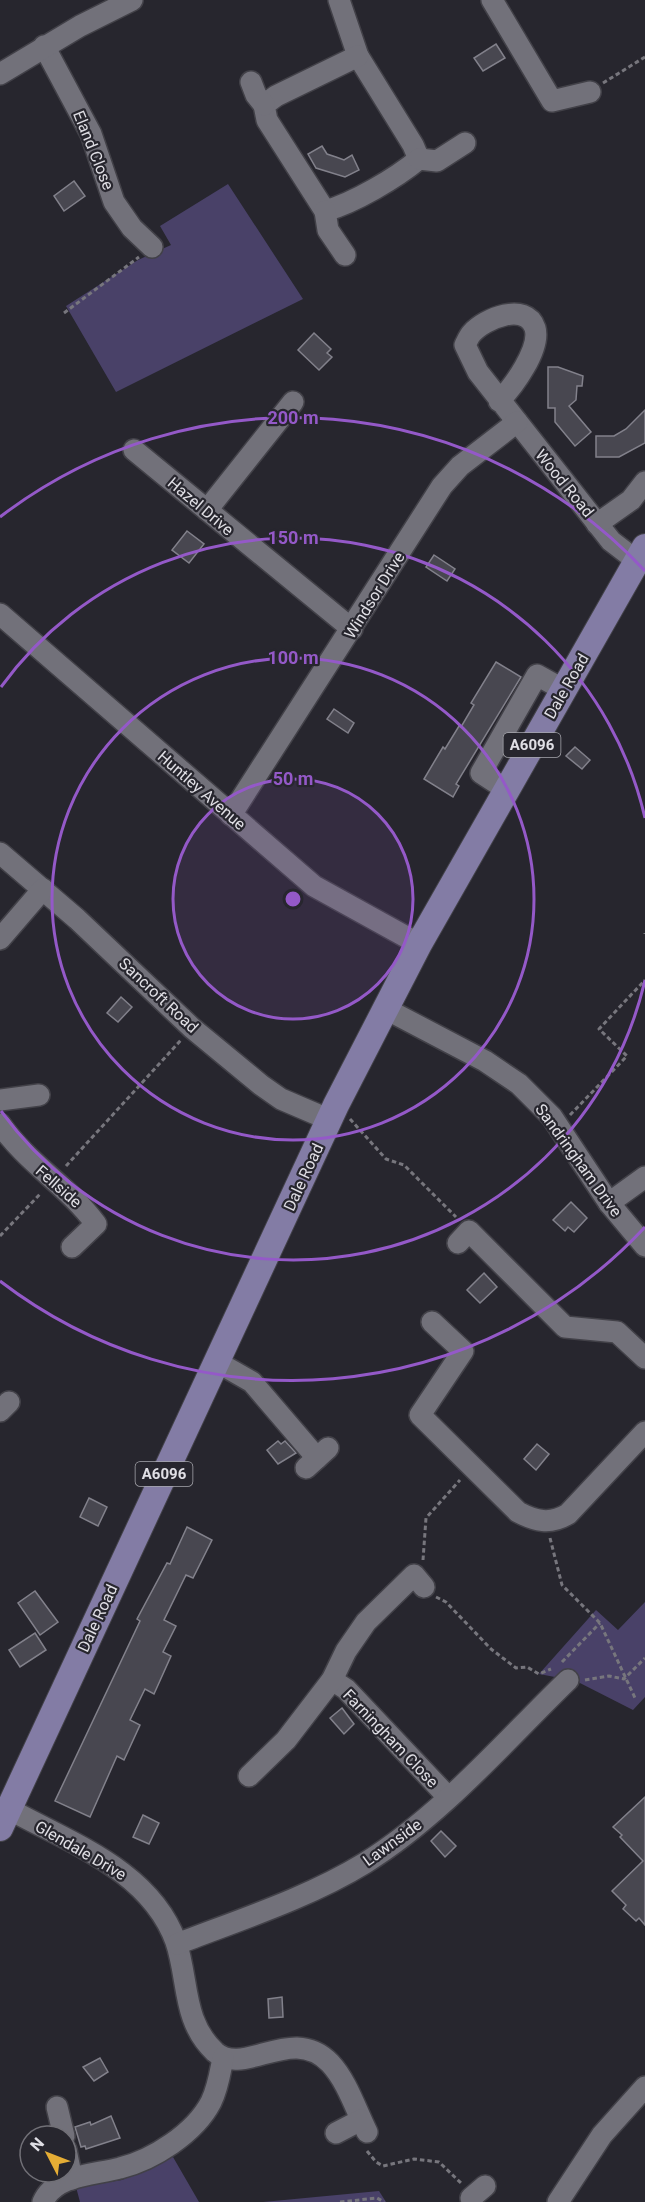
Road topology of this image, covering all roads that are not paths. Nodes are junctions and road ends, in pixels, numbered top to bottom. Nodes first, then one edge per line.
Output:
1 (132, 0) edge
2 (339, 0) edge
3 (492, 0) edge
4 (44, 46) junction
5 (358, 56) junction
6 (0, 74) edge
7 (251, 82) dead end
8 (590, 92) road end
9 (264, 105) junction
10 (465, 143) dead end
11 (419, 159) junction
12 (325, 211) junction
13 (152, 247) road end
14 (345, 255) dead end
15 (500, 401) dead end
16 (293, 402) dead end
17 (516, 422) junction
18 (134, 450) dead end
19 (645, 482) edge
20 (207, 510) junction
21 (597, 524) junction
22 (641, 554) edge
23 (0, 614) edge
24 (352, 629) junction
25 (231, 815) junction
26 (0, 853) edge
27 (43, 889) junction
28 (0, 939) edge
29 (419, 944) junction
30 (384, 1008) junction
31 (39, 1095) dead end
32 (0, 1100) edge
33 (333, 1112) junction
34 (0, 1124) edge
35 (645, 1177) edge
36 (609, 1203) junction
37 (464, 1237) road end
38 (645, 1246) edge
39 (72, 1247) dead end
40 (432, 1322) dead end
41 (645, 1358) edge
42 (217, 1362) junction
43 (645, 1432) edge
44 (317, 1458) dead end
45 (419, 1581) road end
46 (561, 1670) road end
47 (332, 1680) junction
48 (261, 1774) dead end
49 (448, 1797) junction
50 (4, 1818) edge
51 (177, 1944) junction
52 (223, 2058) junction
53 (645, 2087) edge
54 (57, 2107) dead end
55 (61, 2124) edge
56 (336, 2133) dead end
57 (78, 2178) edge
58 (62, 2184) edge
59 (43, 2202) edge
60 (558, 2202) edge

1 - 4 street
2 - 5 street
3 - 8 street
4 - 6 street
4 - 13 street, Eland Close
5 - 9 street
5 - 11 street
7 - 9 street
9 - 12 street
10 - 11 street
11 - 12 street
12 - 14 street
15 - 17 street, Wood Road
16 - 20 street
17 - 21 street, Wood Road
17 - 24 street, Windsor Drive
18 - 20 street, Hazel Drive
19 - 21 street
20 - 24 street, Hazel Drive
21 - 22 street, Wood Road
22 - 29 main road, Dale Road / A6096
23 - 25 street, Huntley Avenue
24 - 25 street, Windsor Drive
25 - 29 street, Huntley Avenue
26 - 27 street, Sancroft Road
27 - 28 street
27 - 33 street, Sancroft Road
29 - 30 main road, Dale Road / A6096
30 - 33 main road, Dale Road / A6096
30 - 36 street, Sandringham Drive
31 - 32 street
33 - 42 main road, Dale Road / A6096
34 - 39 street, Fellside
35 - 36 street
36 - 38 street, Sandringham Drive
37 - 41 street
40 - 43 street
42 - 44 street
42 - 50 main road, Dale Road / A6096
45 - 47 street, Farningham Close
46 - 49 street, Lawnside
47 - 48 street, Farningham Close
47 - 49 street, Farningham Close
49 - 51 street, Lawnside
50 - 51 street, Glendale Drive
51 - 52 street, Glendale Drive
52 - 56 street
52 - 57 street
53 - 60 street
54 - 55 street
58 - 59 street

